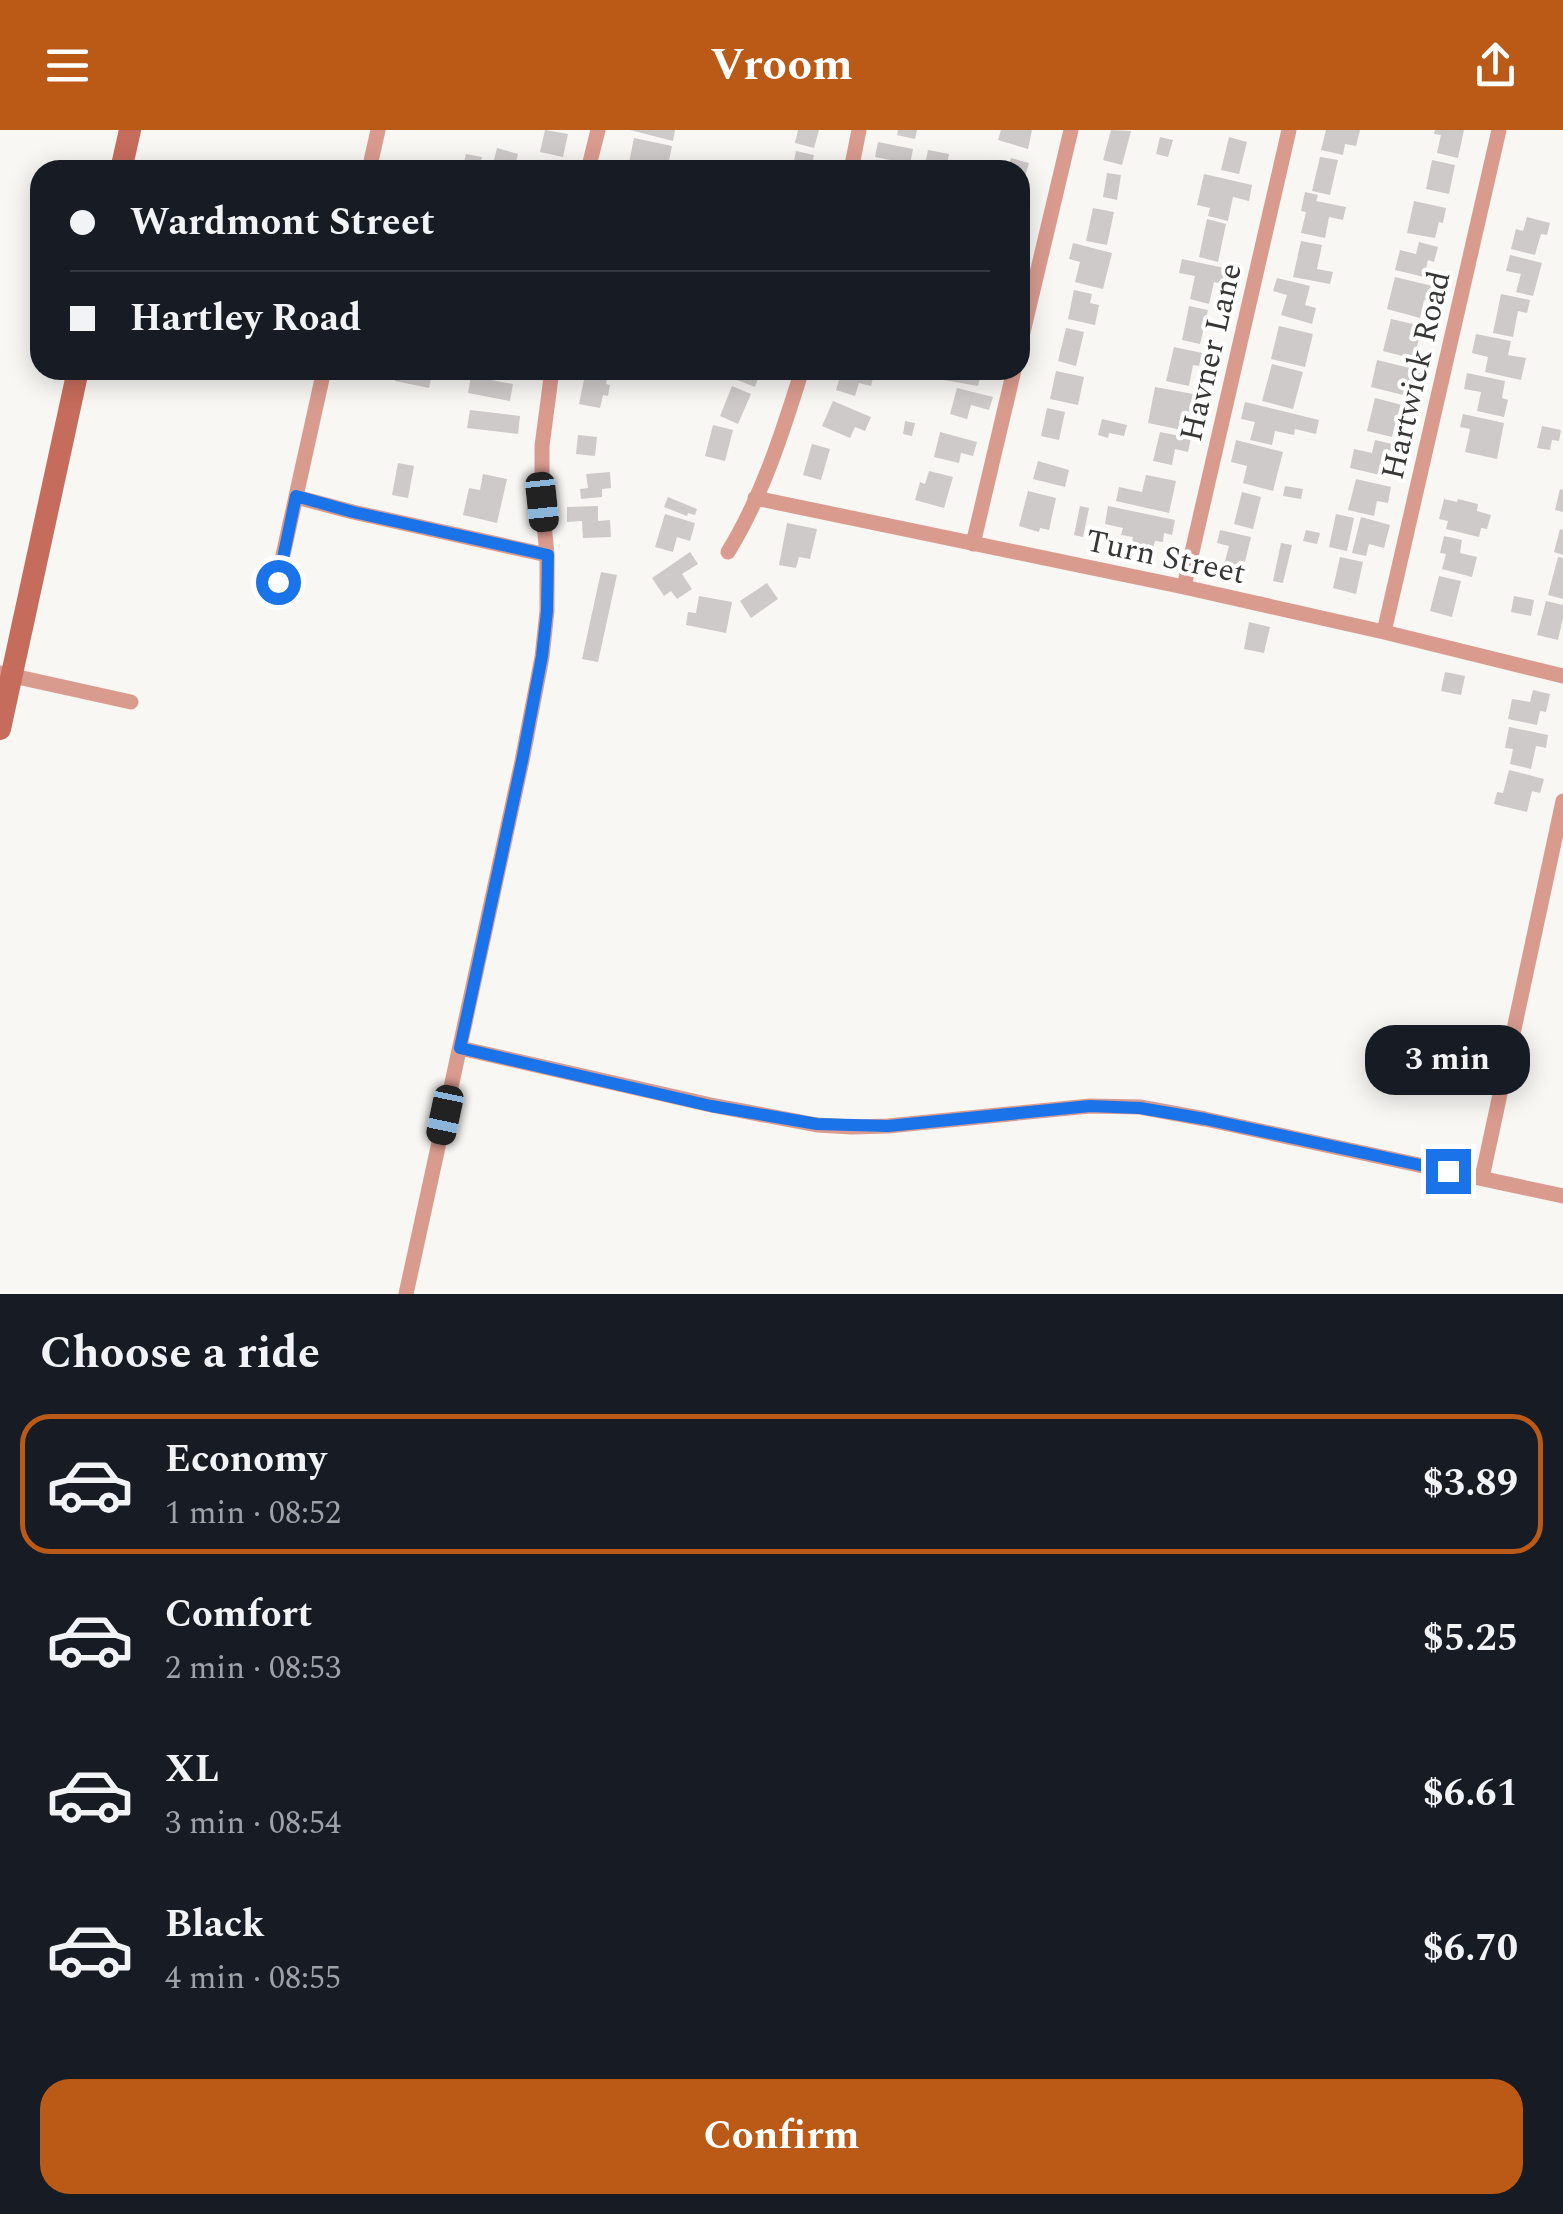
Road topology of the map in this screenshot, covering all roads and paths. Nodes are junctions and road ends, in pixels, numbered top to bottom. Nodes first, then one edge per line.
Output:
1 (130, 130) edge
2 (378, 130) edge
3 (598, 130) edge
4 (860, 130) edge
5 (1071, 130) edge
6 (1289, 130) edge
7 (1499, 130) edge
8 (123, 160) edge
9 (371, 160) edge
10 (590, 160) edge
11 (853, 160) edge
12 (1030, 303) edge
13 (76, 380) edge
14 (322, 380) edge
15 (551, 380) edge
16 (799, 380) edge
17 (1012, 380) edge
18 (296, 496) junction
19 (755, 498) junction
20 (972, 544) junction
21 (728, 552) dead end
22 (548, 555) junction
23 (278, 582) dead end
24 (1184, 587) junction
25 (1384, 632) junction
26 (6, 674) edge
27 (1563, 676) edge
28 (131, 702) dead end
29 (0, 729) edge
30 (1563, 802) edge
31 (460, 1048) junction
32 (1482, 1178) junction
33 (1563, 1196) edge
34 (406, 1294) edge

1 - 8 main road
2 - 9 street
3 - 10 street
4 - 11 street
5 - 12 street
6 - 24 street, Havner Lane
7 - 25 street, Hartwick Road
13 - 26 main road
14 - 18 street
15 - 22 street
16 - 19 street
17 - 20 street
18 - 22 street
18 - 23 street
19 - 20 street, Turn Street
19 - 21 street
20 - 24 street, Turn Street
22 - 31 street
24 - 25 street, Turn Street
25 - 27 street, Turn Street
26 - 28 street
26 - 29 main road
30 - 32 street
31 - 32 street
31 - 34 street
32 - 33 street

